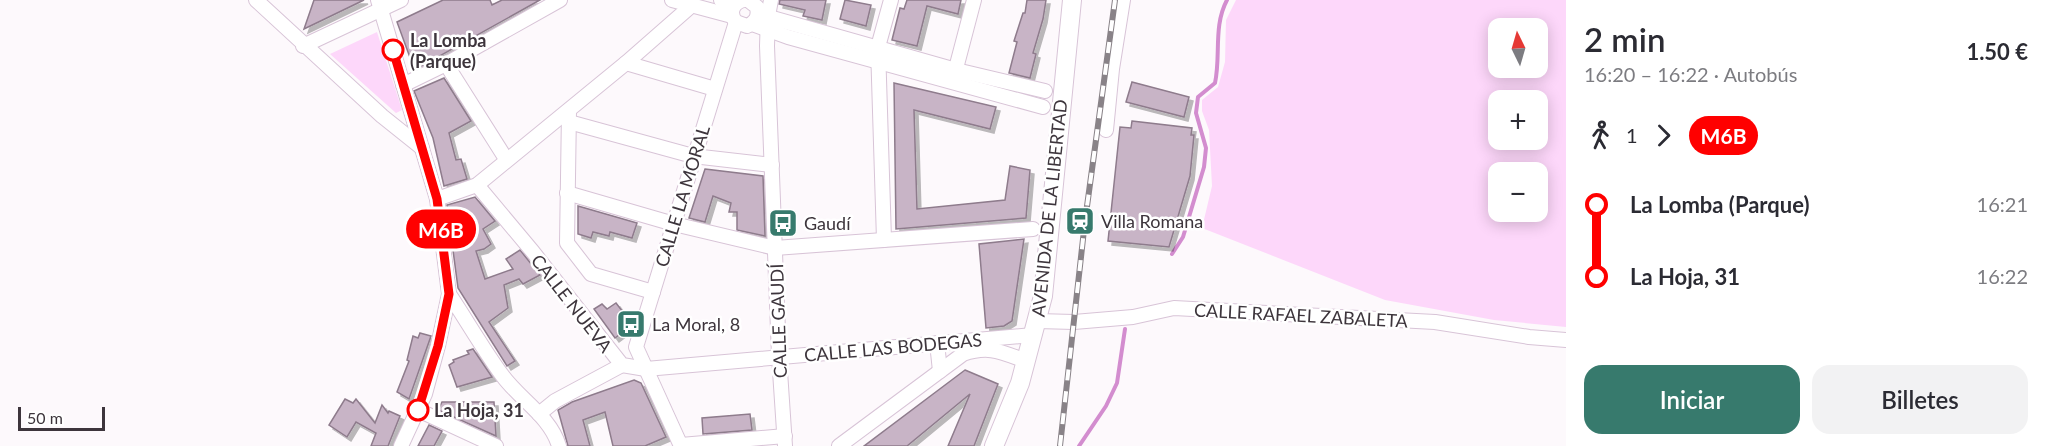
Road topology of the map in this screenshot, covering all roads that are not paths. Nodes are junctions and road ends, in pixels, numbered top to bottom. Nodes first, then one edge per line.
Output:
1 (256, 0) edge
2 (401, 0) edge
3 (560, 0) edge
4 (672, 0) edge
5 (721, 0) edge
6 (771, 0) edge
7 (891, 0) edge
8 (974, 0) edge
9 (1072, 0) edge
10 (1123, 0) edge
11 (380, 5) edge
12 (691, 6) junction
13 (738, 7) edge
14 (761, 21) junction
15 (303, 46) junction
16 (878, 47) junction
17 (879, 62) junction
18 (626, 63) junction
19 (446, 64) junction
20 (954, 76) junction
21 (403, 85) junction
22 (715, 89) junction
23 (1045, 91) dead end
24 (1043, 107) dead end
25 (569, 116) junction
26 (1106, 130) dead end
27 (422, 148) junction
28 (693, 156) junction
29 (506, 159) junction
30 (772, 165) junction
31 (477, 185) junction
32 (567, 193) junction
33 (437, 199) junction
34 (674, 224) junction
35 (1033, 229) dead end
36 (884, 240) junction
37 (775, 248) junction
38 (653, 292) junction
39 (449, 294) junction
40 (1035, 328) junction
41 (980, 339) junction
42 (1566, 340) edge
43 (937, 343) junction
44 (963, 354) junction
45 (779, 356) junction
46 (1026, 361) junction
47 (622, 365) junction
48 (646, 369) junction
49 (940, 370) junction
50 (418, 410) junction
51 (539, 414) junction
52 (785, 441) edge
53 (401, 446) edge
54 (496, 446) edge
55 (560, 446) edge
56 (681, 446) edge
57 (839, 446) edge
58 (994, 446) edge

1 - 15 street
2 - 11 street
3 - 19 street
4 - 12 street
5 - 13 street
6 - 14 street, CALLE GAUDÍ
7 - 16 street
8 - 20 street
9 - 40 main road, AVENIDA DE LA LIBERTAD
10 - 26 street
11 - 15 street
11 - 21 street
12 - 13 street
12 - 18 street
13 - 14 street
13 - 14 street
13 - 22 street, CALLE LA MORAL
14 - 16 street
14 - 17 street
14 - 30 street, CALLE GAUDÍ
15 - 27 street
16 - 17 street
16 - 20 street
17 - 20 street
17 - 36 street
18 - 22 street
18 - 25 street
19 - 21 street
19 - 29 street
20 - 23 street
20 - 24 street
21 - 27 street
22 - 28 street, CALLE LA MORAL
25 - 28 street
25 - 29 street
25 - 32 street
27 - 33 street
28 - 30 street
28 - 34 street, CALLE LA MORAL
29 - 31 street
30 - 37 street, CALLE GAUDÍ
31 - 33 street
31 - 47 street, CALLE NUEVA
32 - 34 street
32 - 38 street
33 - 39 street
34 - 37 street
34 - 38 street, CALLE LA MORAL
35 - 36 street
36 - 37 street
37 - 45 street, CALLE GAUDÍ
38 - 48 street, CALLE LA MORAL
39 - 50 street
39 - 51 street
40 - 41 street, CALLE LAS BODEGAS
40 - 42 street, CALLE RAFAEL ZABALETA
40 - 46 main road, AVENIDA DE LA LIBERTAD
41 - 43 street, CALLE LAS BODEGAS
41 - 44 street
43 - 45 street, CALLE LAS BODEGAS
43 - 49 street
44 - 46 street
44 - 49 street
45 - 48 street, CALLE LAS BODEGAS
45 - 52 street, CALLE GAUDÍ
46 - 58 main road, AVENIDA DE LA LIBERTAD
47 - 48 street, CALLE NUEVA
47 - 51 street
48 - 56 street
49 - 57 street
50 - 53 street
50 - 54 street
51 - 55 street
52 - 56 street

